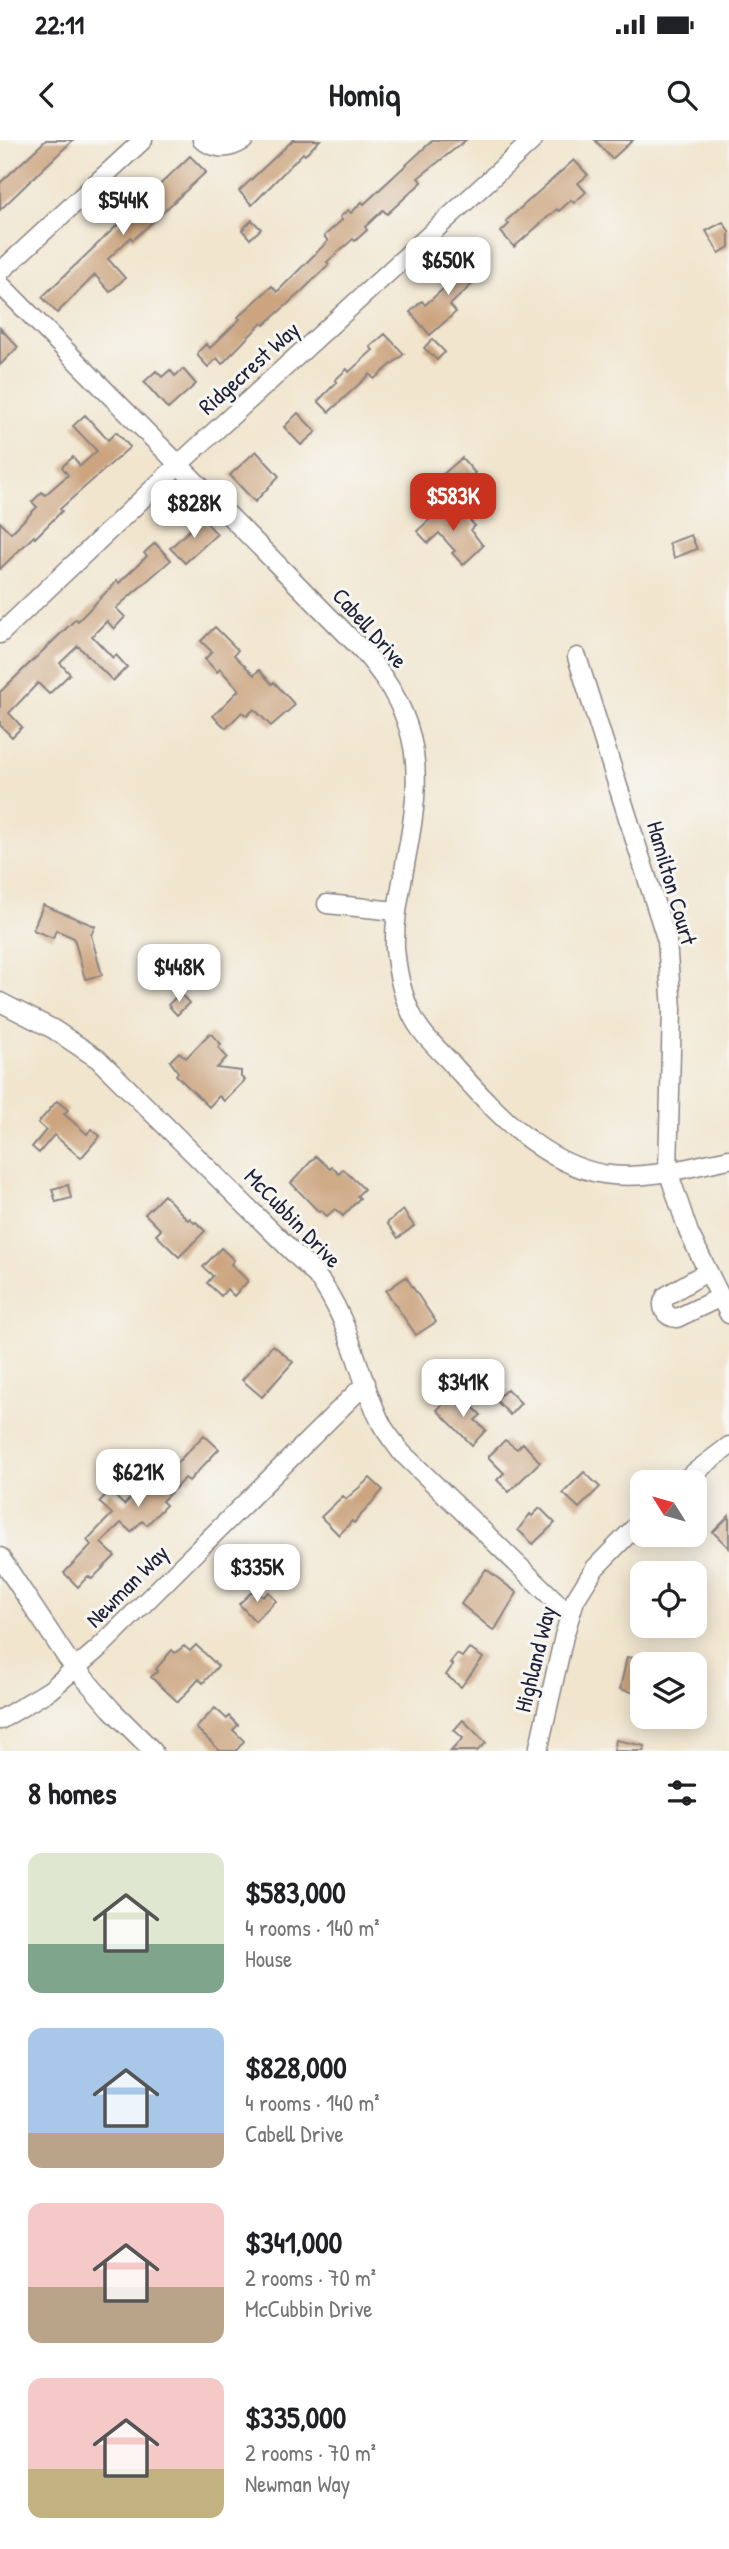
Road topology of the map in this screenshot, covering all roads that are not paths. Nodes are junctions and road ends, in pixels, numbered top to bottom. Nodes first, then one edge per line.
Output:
1 (143, 140) edge
2 (202, 140) edge
3 (244, 140) edge
4 (533, 140) edge
5 (0, 272) edge
6 (0, 284) edge
7 (178, 465) junction
8 (0, 634) edge
9 (577, 657) dead end
10 (327, 904) dead end
11 (396, 911) junction
12 (0, 1002) edge
13 (729, 1158) edge
14 (668, 1171) junction
15 (708, 1271) junction
16 (725, 1305) edge
17 (366, 1384) junction
18 (729, 1446) edge
19 (698, 1470) edge
20 (630, 1533) edge
21 (0, 1557) edge
22 (570, 1615) junction
23 (76, 1669) junction
24 (0, 1720) edge
25 (153, 1751) edge
26 (538, 1751) edge

1 - 5 street
2 - 3 street
4 - 7 street, Ridgecrest Way
6 - 7 street, Cabell Drive
7 - 8 street, Ridgecrest Way
7 - 11 street, Cabell Drive
9 - 14 street, Hamilton Court
10 - 11 street
11 - 14 street, Cabell Drive
12 - 17 street, McCubbin Drive
13 - 14 street, Cabell Drive
14 - 15 street
15 - 16 street
15 - 16 street
17 - 22 street, McCubbin Drive
17 - 23 street, Newman Way
18 - 19 street
20 - 22 street, Highland Way
21 - 23 street
22 - 26 street, Highland Way
23 - 24 street, Newman Way
23 - 25 street

